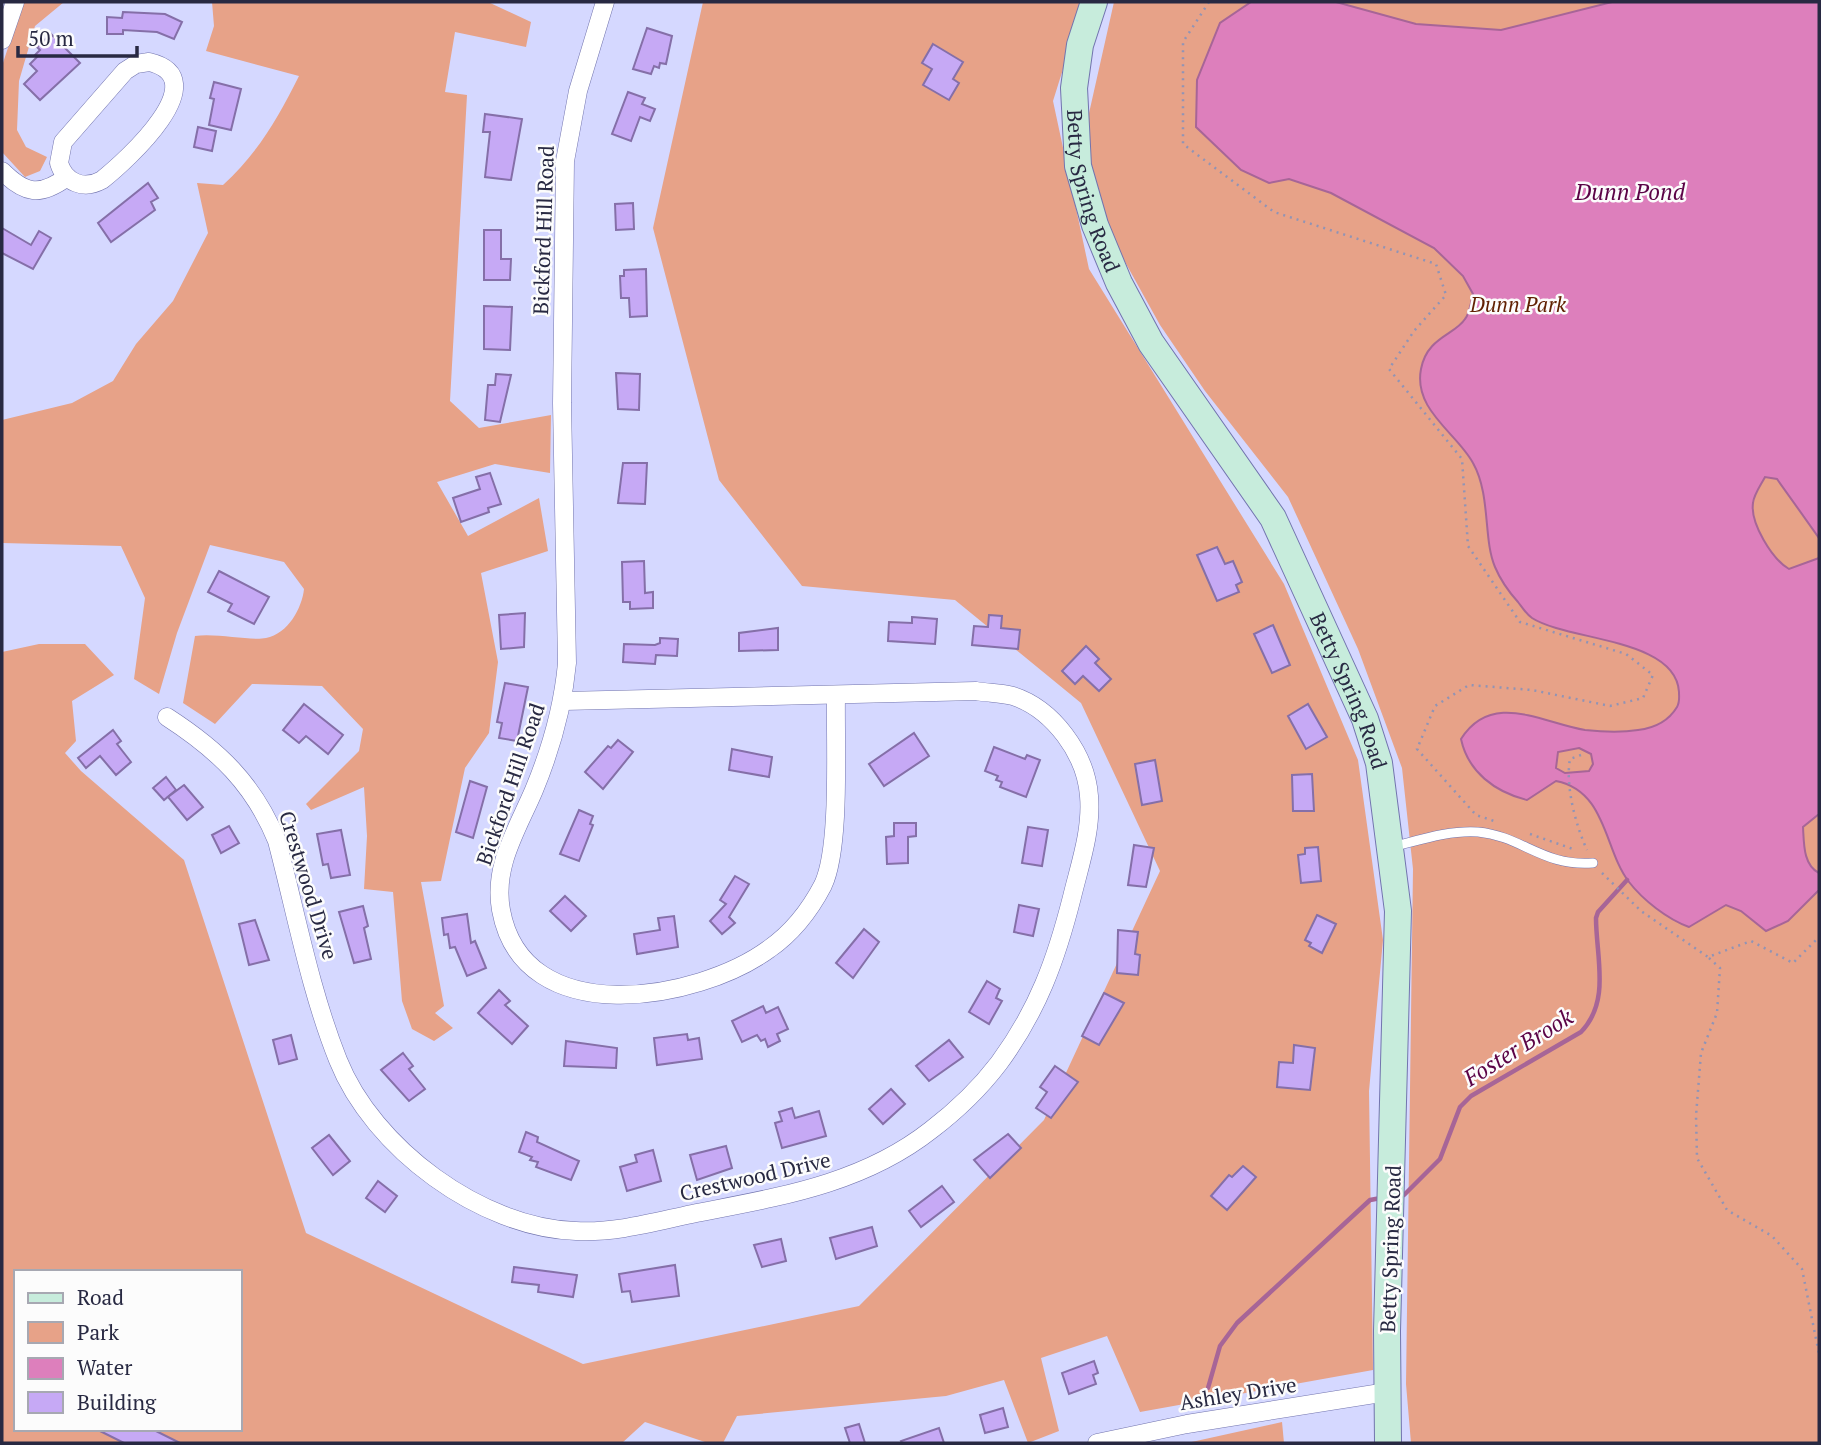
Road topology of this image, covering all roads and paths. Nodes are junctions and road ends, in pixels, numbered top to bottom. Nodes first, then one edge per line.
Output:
1 (15, 2) edge
2 (605, 2) edge
3 (1094, 2) edge
4 (1209, 2) edge
5 (2, 40) edge
6 (2, 171) edge
7 (67, 177) junction
8 (836, 696) junction
9 (564, 701) junction
10 (167, 717) dead end
11 (1581, 755) dead end
12 (1499, 823) dead end
13 (1522, 831) dead end
14 (1391, 848) junction
15 (1592, 863) junction
16 (1819, 937) edge
17 (1709, 957) junction
18 (1819, 1354) edge
19 (1387, 1392) junction
20 (1097, 1443) edge
21 (1388, 1443) edge

1 - 5 street
2 - 9 street, Bickford Hill Road
3 - 14 street, Betty Spring Road
4 - 12 path
6 - 7 street
7 - 7 street
8 - 9 street, Crestwood Drive
8 - 9 street, Bickford Hill Road
8 - 10 street, Crestwood Drive
11 - 15 path
13 - 15 path
14 - 15 lane
14 - 19 street, Betty Spring Road
15 - 17 path
16 - 17 path
17 - 18 path
19 - 20 street, Ashley Drive
19 - 21 street, Betty Spring Road

